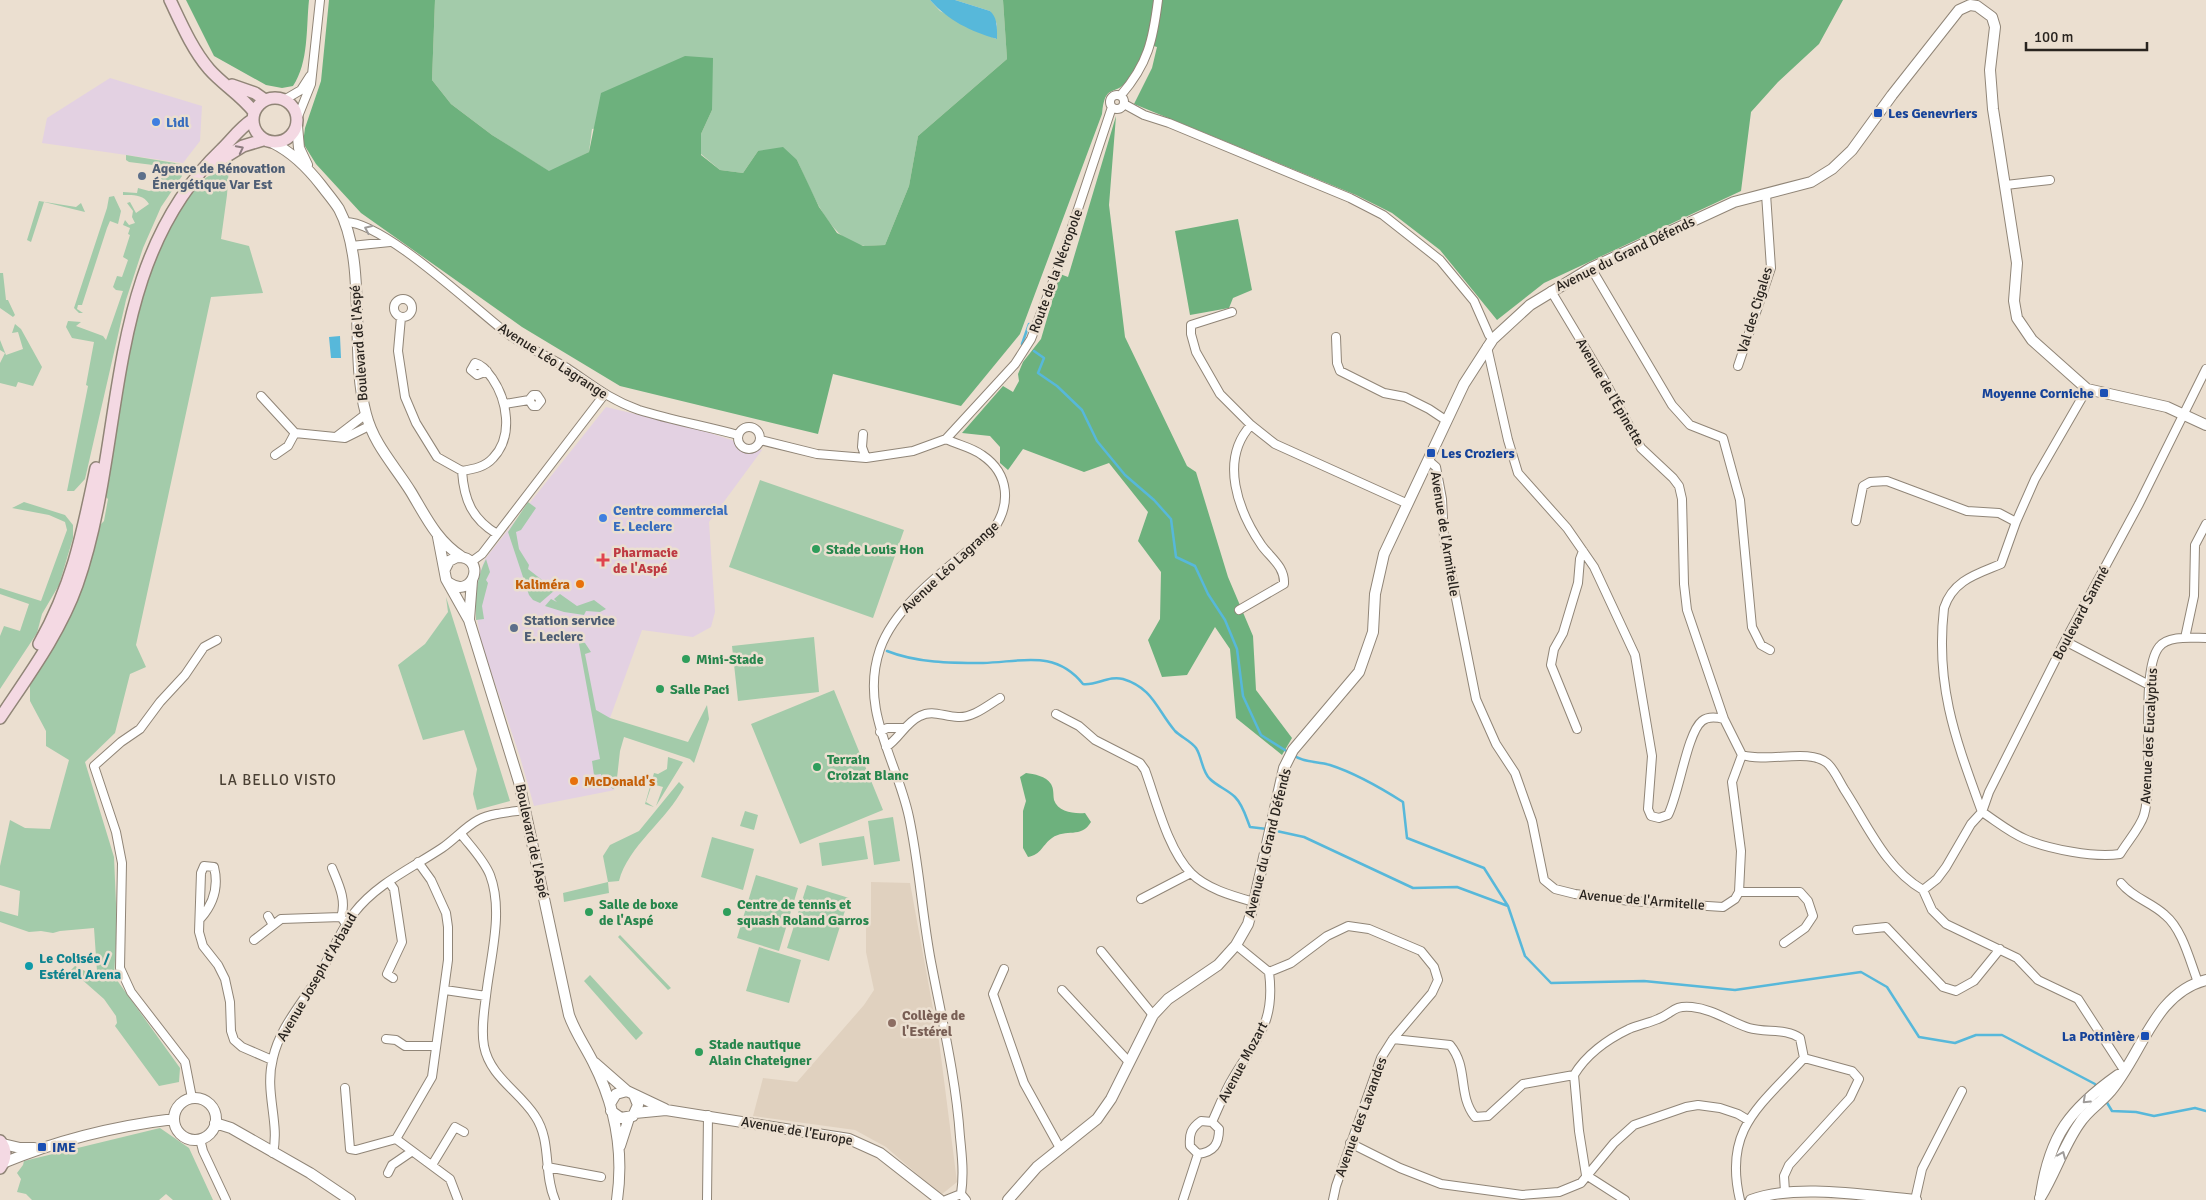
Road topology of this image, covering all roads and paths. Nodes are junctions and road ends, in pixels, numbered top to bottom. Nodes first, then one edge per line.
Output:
1 (170, 0) edge
2 (320, 0) edge
3 (1158, 0) edge
4 (311, 74) junction
5 (225, 83) junction
6 (1121, 95) junction
7 (264, 100) junction
8 (284, 100) junction
9 (1124, 104) junction
10 (1112, 107) junction
11 (253, 116) junction
12 (297, 122) junction
13 (268, 141) junction
14 (310, 171) junction
15 (2050, 180) dead end
16 (191, 183) junction
17 (2006, 185) junction
18 (1766, 194) junction
19 (344, 222) junction
20 (390, 242) junction
21 (351, 246) junction
22 (1591, 268) junction
23 (1551, 291) junction
24 (1232, 312) dead end
25 (401, 317) dead end
26 (1336, 337) dead end
27 (1494, 339) junction
28 (1487, 347) junction
29 (1738, 366) dead end
30 (2206, 369) edge
31 (487, 371) dead end
32 (117, 379) junction
33 (2087, 389) junction
34 (604, 395) junction
35 (261, 396) dead end
36 (529, 400) dead end
37 (505, 404) junction
38 (366, 414) junction
39 (2183, 415) junction
40 (1447, 421) junction
41 (1251, 425) junction
42 (2206, 425) edge
43 (370, 426) junction
44 (295, 433) junction
45 (862, 434) dead end
46 (738, 435) junction
47 (336, 437) junction
48 (946, 438) junction
49 (760, 440) junction
50 (275, 455) dead end
51 (866, 458) junction
52 (1428, 460) junction
53 (462, 471) junction
54 (1408, 504) junction
55 (1856, 521) dead end
56 (2016, 522) junction
57 (2206, 524) edge
58 (497, 534) junction
59 (438, 537) junction
60 (1583, 551) junction
61 (462, 557) junction
62 (471, 562) junction
63 (445, 569) junction
64 (472, 581) junction
65 (449, 583) junction
66 (1239, 610) dead end
67 (469, 620) junction
68 (2185, 638) junction
69 (2206, 638) edge
70 (217, 640) dead end
71 (2065, 641) junction
72 (1770, 650) dead end
73 (2150, 685) junction
74 (1000, 698) dead end
75 (0, 705) edge
76 (1056, 714) dead end
77 (0, 718) edge
78 (1724, 719) junction
79 (903, 728) junction
80 (1577, 729) dead end
81 (880, 732) junction
82 (886, 747) junction
83 (1742, 755) junction
84 (526, 810) junction
85 (1982, 812) junction
86 (462, 834) junction
87 (418, 862) junction
88 (332, 868) dead end
89 (1191, 873) junction
90 (389, 882) junction
91 (2121, 883) dead end
92 (1923, 890) junction
93 (1738, 892) junction
94 (1141, 899) dead end
95 (1254, 902) junction
96 (268, 916) dead end
97 (341, 917) junction
98 (201, 918) junction
99 (346, 924) junction
100 (273, 925) junction
101 (1857, 930) dead end
102 (254, 940) dead end
103 (1784, 943) dead end
104 (1236, 945) junction
105 (2000, 948) junction
106 (1101, 952) dead end
107 (1004, 969) dead end
108 (1269, 972) junction
109 (393, 978) dead end
110 (2202, 981) edge
111 (446, 990) junction
112 (1062, 990) dead end
113 (486, 996) junction
114 (1153, 1016) junction
115 (386, 1039) dead end
116 (1393, 1039) junction
117 (436, 1046) junction
118 (1804, 1058) junction
119 (272, 1060) junction
120 (593, 1062) junction
121 (1129, 1062) junction
122 (2124, 1070) junction
123 (1574, 1074) junction
124 (346, 1088) dead end
125 (1962, 1091) dead end
126 (630, 1093) junction
127 (192, 1098) junction
128 (611, 1107) junction
129 (666, 1110) junction
130 (632, 1115) junction
131 (708, 1115) junction
132 (174, 1119) junction
133 (1748, 1120) junction
134 (1212, 1122) junction
135 (215, 1124) junction
136 (464, 1132) dead end
137 (200, 1139) junction
138 (396, 1139) junction
139 (1, 1142) edge
140 (1350, 1143) junction
141 (620, 1147) junction
142 (40, 1148) junction
143 (1060, 1148) junction
144 (274, 1152) junction
145 (411, 1152) junction
146 (1198, 1154) junction
147 (2, 1165) edge
148 (432, 1165) junction
149 (547, 1166) junction
150 (388, 1173) dead end
151 (1586, 1175) junction
152 (601, 1178) dead end
153 (1784, 1192) junction
154 (963, 1197) edge
155 (2040, 1199) edge
156 (226, 1200) edge
157 (350, 1200) edge
158 (458, 1200) edge
159 (555, 1200) edge
160 (617, 1200) edge
161 (707, 1200) edge
162 (940, 1200) edge
163 (946, 1200) edge
164 (1008, 1200) edge
165 (1183, 1200) edge
166 (1333, 1200) edge
167 (1625, 1200) edge
168 (1740, 1200) edge
169 (1751, 1200) edge
170 (1915, 1200) edge

1 - 5 main road
2 - 4 street
3 - 6 street
4 - 8 street
4 - 12 street
5 - 7 main road
5 - 11 main road
6 - 9 street
6 - 10 street
7 - 8 main road
7 - 11 main road
8 - 12 main road
9 - 10 street
9 - 27 street
10 - 48 street, Route de la Nécropole
11 - 13 main road
11 - 16 main road
12 - 13 main road
12 - 14 street, Boulevard de l'Aspé
13 - 14 street, Boulevard de l'Aspé
16 -> 13 main road
14 - 19 street, Boulevard de l'Aspé
15 - 17 street
16 - 32 main road
17 - 18 street, Avenue du Grand Défends
17 - 33 street, Avenue du Grand Défends
18 - 22 street, Avenue du Grand Défends
18 - 29 street, Val des Cigales
20 -> 19 street, Avenue Léo Lagrange
19 - 21 street, Boulevard de l'Aspé
20 - 21 street
20 - 34 street, Avenue Léo Lagrange
21 - 38 street, Boulevard de l'Aspé
22 - 23 street, Avenue du Grand Défends
22 - 72 street
23 - 27 street, Avenue du Grand Défends
23 - 78 street, Avenue de l'Épinette
24 - 41 street
25 - 53 street
26 - 40 street
27 - 28 street, Avenue du Grand Défends
28 - 40 street, Avenue du Grand Défends
28 - 60 street
30 - 39 street, Boulevard Samné
31 - 37 street
32 - 75 main road
32 - 77 main road
33 - 39 street, Avenue du Grand Défends
33 - 56 street
34 - 46 street, Avenue Léo Lagrange
34 - 58 street
35 - 44 street
36 - 37 street
37 - 53 street
38 - 43 street, Boulevard de l'Aspé
38 - 47 street
39 - 42 street, Avenue du Grand Défends
39 - 71 street, Boulevard Samné
40 - 52 street, Avenue du Grand Défends
41 - 54 street
41 - 66 street
43 - 47 street
43 - 59 street, Boulevard de l'Aspé
44 - 47 street
44 - 50 street
45 - 51 street
46 - 49 street
46 - 49 street
48 - 51 street
48 - 81 street, Avenue Léo Lagrange
49 - 51 street
52 - 54 street, Avenue du Grand Défends
52 - 93 street, Avenue de l'Armitelle
53 - 58 street
54 - 95 street, Avenue du Grand Défends
55 - 56 street
56 - 85 street
57 - 68 street
58 - 62 street
59 - 61 street, Boulevard de l'Aspé
59 - 63 street, Boulevard de l'Aspé
60 - 78 street
60 - 80 street
61 - 62 street
61 - 63 street
62 - 64 street
63 - 65 street
64 - 65 street
64 - 67 street, Boulevard de l'Aspé
65 - 67 street, Boulevard de l'Aspé
67 - 84 street, Boulevard de l'Aspé
68 - 69 street, Avenue des Eucalyptus
68 - 73 street, Avenue des Eucalyptus
70 - 127 street
71 - 73 street
71 - 85 street, Boulevard Samné
73 - 85 street, Avenue des Eucalyptus
74 - 79 street
76 - 89 street
78 - 83 street, Avenue de l'Épinette
79 - 81 street
79 - 82 street
81 - 82 street, Avenue Léo Lagrange
82 - 154 street, Avenue Léo Lagrange
83 - 92 street
83 - 93 street
84 - 86 street, Avenue Joseph d'Arbaud
84 - 120 street, Boulevard de l'Aspé
85 - 92 street, Boulevard Samné
86 - 87 street, Avenue Joseph d'Arbaud
86 - 113 street
87 - 90 street, Avenue Joseph d'Arbaud
87 - 111 street
88 - 97 street
89 - 94 street
89 - 95 street
90 - 99 street, Avenue Joseph d'Arbaud
90 - 109 street
91 - 110 street
92 - 105 street
93 - 103 street
95 - 104 street, Avenue du Grand Défends
96 - 100 street
97 - 99 street
97 - 100 street
98 - 98 street
98 - 119 street
99 - 119 street, Avenue Joseph d'Arbaud
100 - 102 street
101 - 105 street
104 - 108 street
104 - 114 street, Avenue du Grand Défends
105 - 122 street
106 - 114 street
107 - 143 street
108 - 116 street, Avenue des Lavandes
108 - 134 street, Avenue Mozart
110 - 122 street
111 - 113 street
111 - 117 street
112 - 121 street
113 - 149 street
114 - 121 street, Avenue du Grand Défends
115 - 117 street
116 - 123 street
116 - 140 street, Avenue des Lavandes
117 - 138 street
118 - 123 street
118 - 133 street
118 - 153 street
119 - 144 street, Avenue Joseph d'Arbaud
120 - 126 street, Boulevard de l'Aspé
120 - 128 street, Boulevard de l'Aspé
121 - 143 street, Avenue du Grand Défends
122 - 155 street
123 - 151 street
124 - 138 street
125 - 170 street
126 - 128 street
126 - 129 street, Avenue de l'Europe
126 - 130 street
127 - 132 street
127 - 135 street
128 - 130 street
128 - 141 street, Boulevard de l'Aspé
129 - 130 street, Avenue de l'Europe
129 - 131 street, Avenue de l'Europe
130 - 141 street, Boulevard de l'Aspé
131 - 161 street
131 - 162 street, Avenue de l'Europe
132 - 137 street
132 - 142 street
133 - 151 street
133 - 168 street
134 - 146 street
134 - 146 street
135 - 137 street
135 - 144 street
136 - 148 street
137 - 156 street
138 - 145 street
139 - 142 street
139 - 147 main road
140 - 151 street
140 - 166 street, Avenue des Lavandes
141 - 160 street, Boulevard de l'Aspé
142 - 147 street
143 - 164 street, Avenue du Grand Défends
144 - 157 street
145 - 148 street
145 - 150 street
146 - 165 street
148 - 158 street
149 - 152 street
149 - 159 street
151 - 167 street
153 - 169 street
153 - 170 street
154 - 163 street

